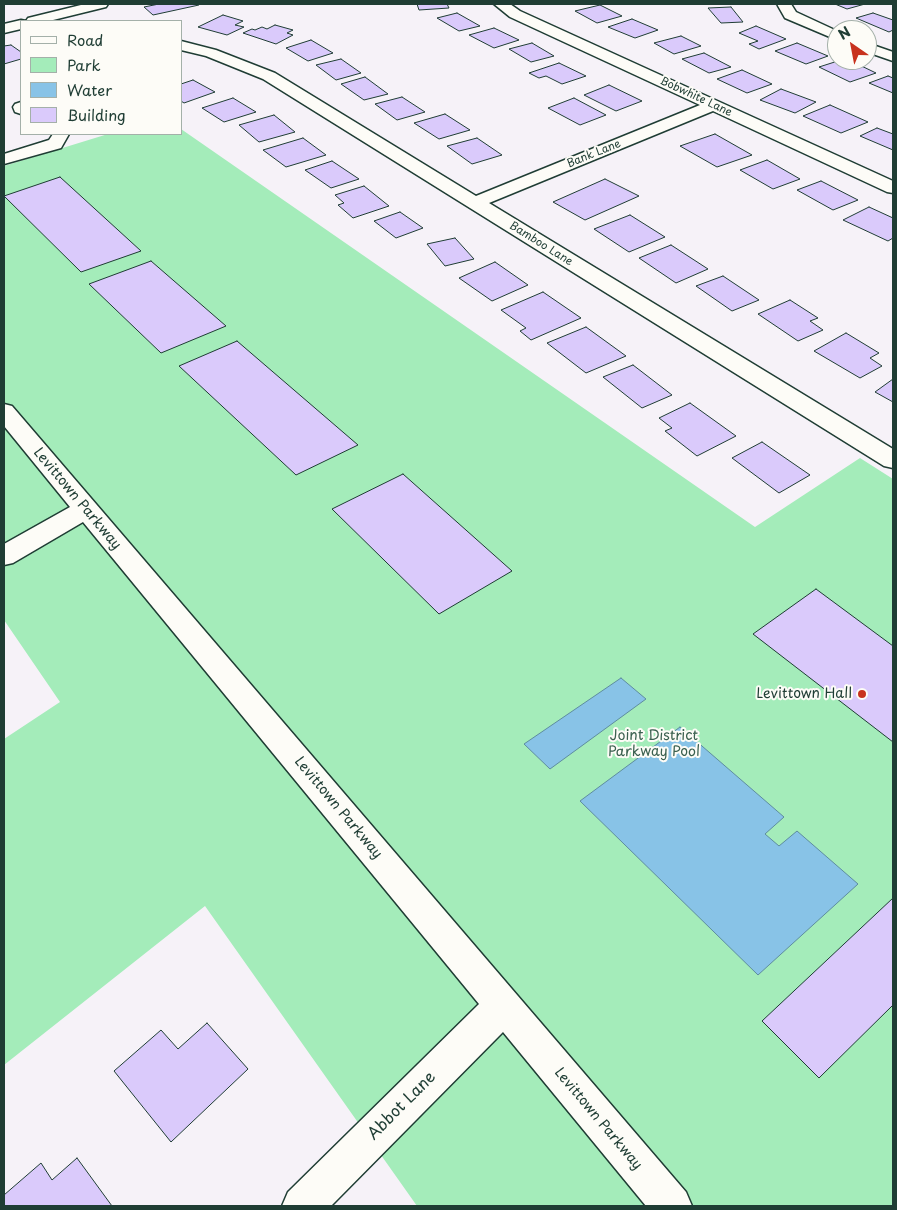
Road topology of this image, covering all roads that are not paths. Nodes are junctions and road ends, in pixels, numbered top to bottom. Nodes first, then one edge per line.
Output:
1 (501, 4) edge
2 (784, 4) edge
3 (99, 10) edge
4 (37, 20) edge
5 (20, 24) edge
6 (4, 29) edge
7 (827, 31) edge
8 (182, 45) edge
9 (877, 51) edge
10 (893, 57) edge
11 (714, 105) junction
12 (60, 135) edge
13 (4, 159) edge
14 (893, 188) edge
15 (474, 202) junction
16 (4, 411) edge
17 (893, 460) edge
18 (86, 509) junction
19 (4, 556) edge
20 (503, 1006) junction
21 (302, 1206) edge
22 (672, 1206) edge

1 - 11 street, Bobwhite Lane
2 - 7 street
3 - 4 street
5 - 6 street
8 - 15 street, Bamboo Lane
9 - 10 street
11 - 14 street, Bobwhite Lane
11 - 15 street, Bank Lane
12 - 13 street
15 - 17 street, Bamboo Lane
16 - 18 street, Levittown Parkway
18 - 19 street
18 - 20 street, Levittown Parkway
20 - 21 street, Abbot Lane
20 - 22 street, Levittown Parkway

